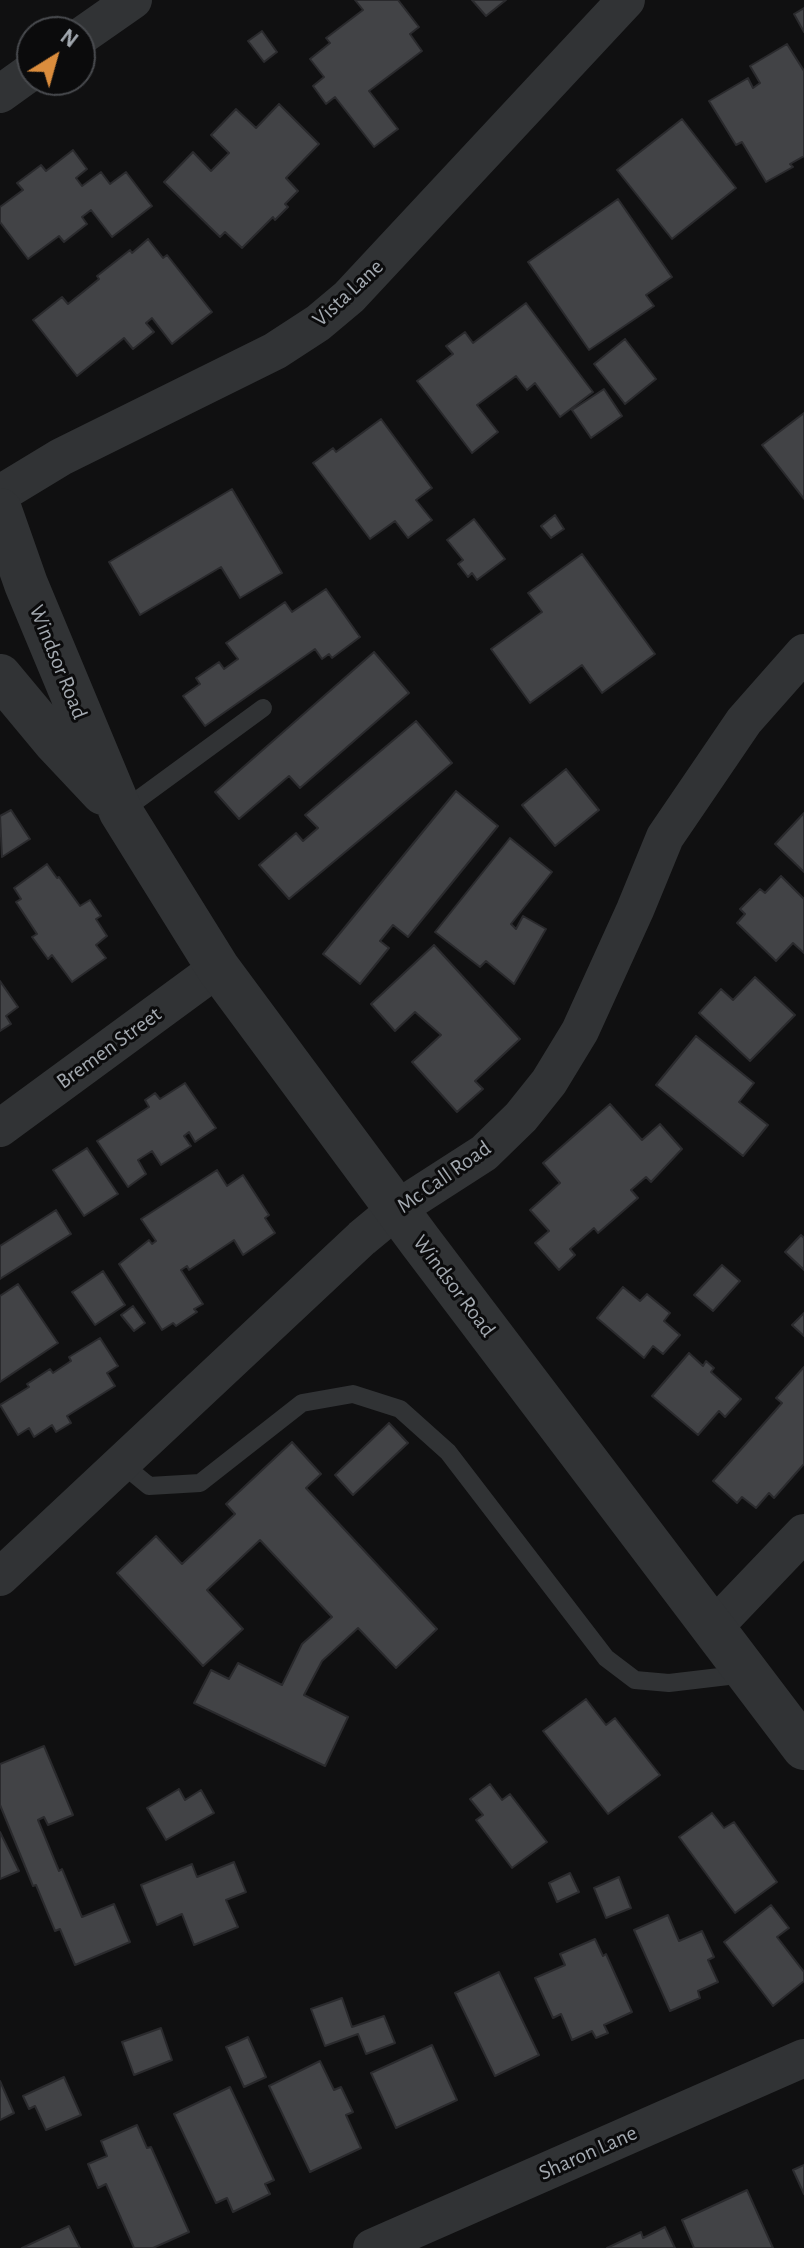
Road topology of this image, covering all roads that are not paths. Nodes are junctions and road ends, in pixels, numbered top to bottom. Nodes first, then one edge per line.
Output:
1 (133, 0) edge
2 (626, 0) edge
3 (96, 26) edge
4 (0, 494) edge
5 (0, 510) edge
6 (804, 653) edge
7 (0, 676) edge
8 (263, 708) dead end
9 (121, 812) junction
10 (218, 968) junction
11 (0, 1128) edge
12 (397, 1209) junction
13 (121, 1463) junction
14 (804, 1533) edge
15 (0, 1577) edge
16 (714, 1627) junction
17 (749, 1674) junction
18 (804, 1748) edge
19 (804, 2058) edge
20 (372, 2248) edge

1 - 3 street
2 - 4 street, Vista Lane
5 - 9 street, Windsor Road
6 - 12 street, Mc Call Road
7 - 9 street, Windsor Road
8 - 9 lane
9 - 10 street, Windsor Road
10 - 11 street, Bremen Street
10 - 12 street, Windsor Road
12 - 13 street, Mc Call Road
12 - 16 street, Windsor Road
13 - 15 street, Mc Call Road
13 - 17 lane
14 - 16 street
16 - 17 street, Windsor Road
17 - 18 street, Windsor Road
19 - 20 street, Sharon Lane

